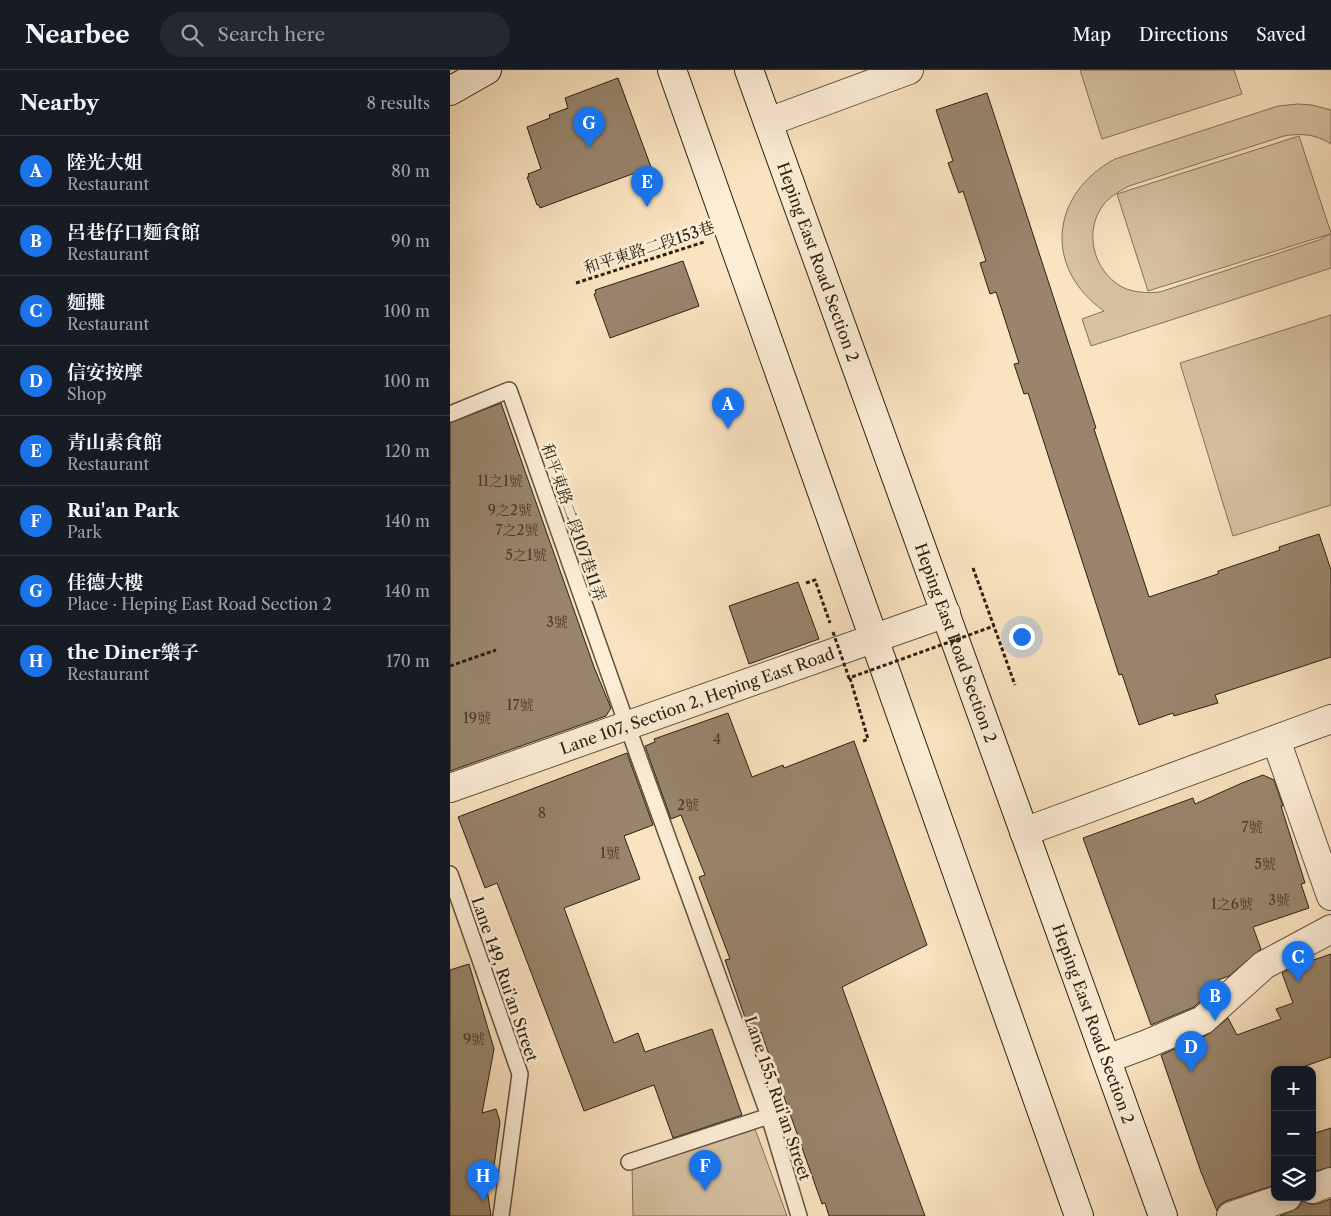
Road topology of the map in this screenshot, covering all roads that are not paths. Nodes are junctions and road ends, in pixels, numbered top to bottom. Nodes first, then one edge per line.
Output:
1 (487, 70) edge
2 (672, 70) edge
3 (749, 70) edge
4 (909, 70) edge
5 (450, 91) edge
6 (768, 122) junction
7 (450, 414) edge
8 (946, 613) junction
9 (874, 638) junction
10 (1331, 720) edge
11 (627, 725) junction
12 (1276, 740) junction
13 (450, 788) edge
14 (1024, 832) junction
15 (450, 874) edge
16 (1331, 896) edge
17 (1331, 929) edge
18 (1107, 1059) junction
19 (768, 1116) junction
20 (629, 1162) dead end
21 (1331, 1182) edge
22 (1316, 1188) edge
23 (1275, 1201) edge
24 (501, 1216) edge
25 (799, 1216) edge
26 (1079, 1216) edge
27 (1163, 1216) edge
28 (1231, 1216) edge

1 - 5 main road
2 - 9 main road
3 - 6 main road, Heping East Road Section 2
4 - 6 main road
6 - 8 main road, Heping East Road Section 2
7 - 11 lane, 和平東路二段107巷11弄
8 - 9 main road, Lane 107, Section 2, Heping East Road
8 - 14 main road, Heping East Road Section 2
9 - 11 main road, Lane 107, Section 2, Heping East Road
9 - 26 main road
10 - 12 main road
11 - 13 main road, Lane 107, Section 2, Heping East Road
11 - 19 lane, Lane 155, Rui'an Street
12 - 14 main road
12 - 16 main road
14 - 18 main road, Heping East Road Section 2
15 - 24 lane, Lane 149, Rui'an Street
17 - 18 main road
18 - 27 main road, Heping East Road Section 2
19 - 20 lane
19 - 25 lane, Lane 155, Rui'an Street
21 - 22 main road
23 - 28 main road

